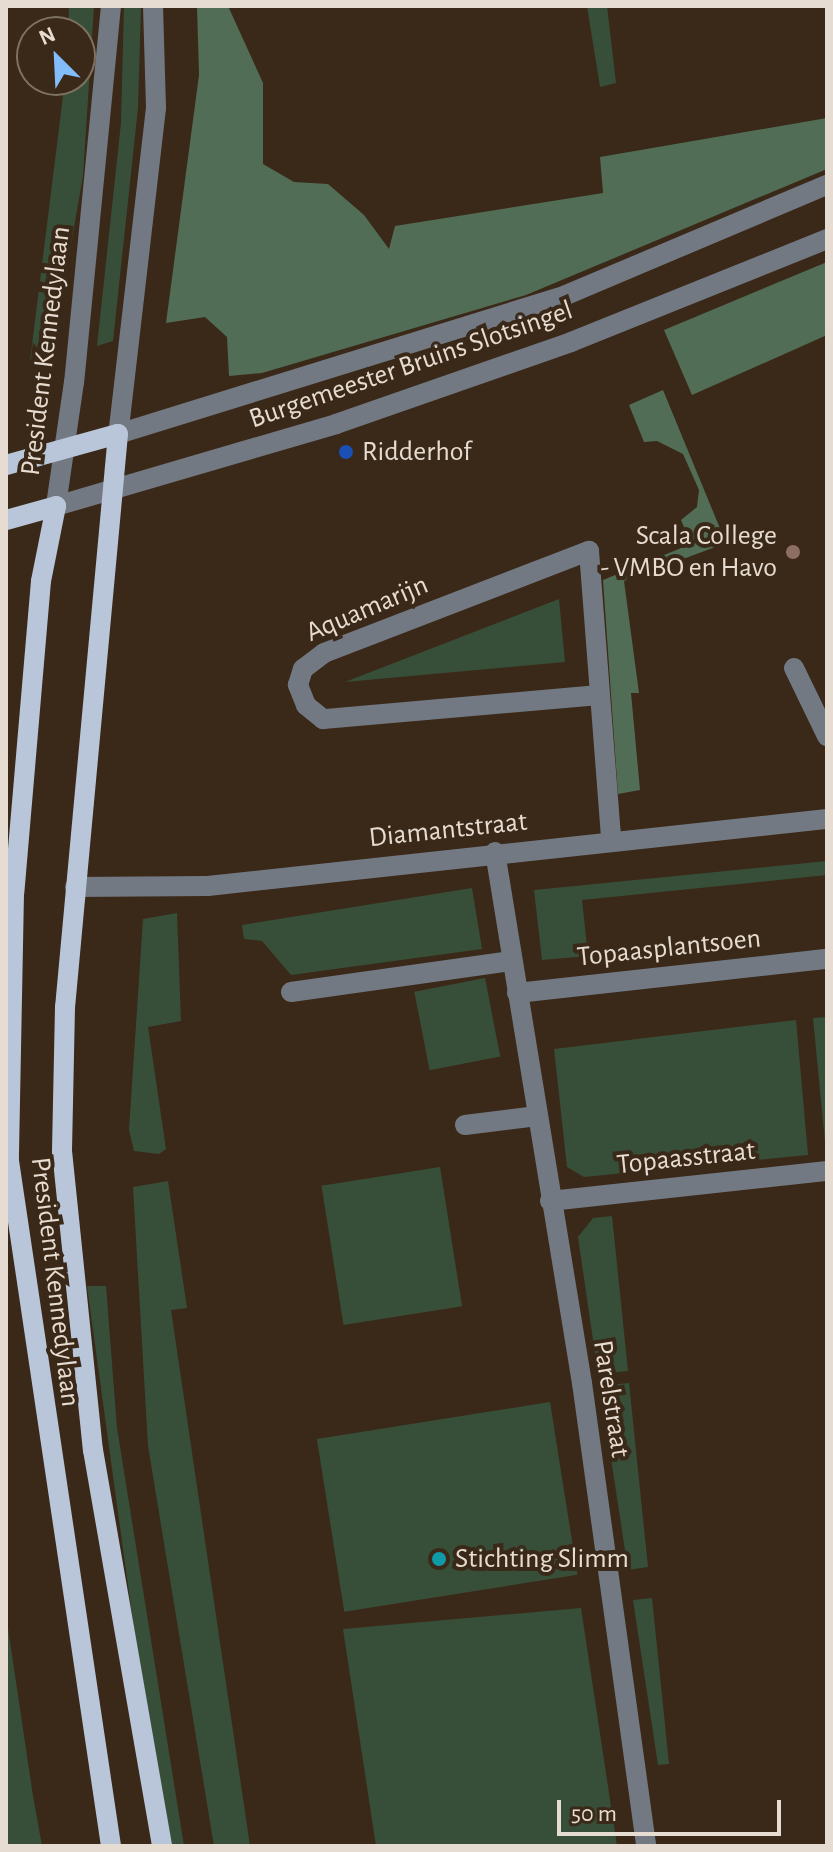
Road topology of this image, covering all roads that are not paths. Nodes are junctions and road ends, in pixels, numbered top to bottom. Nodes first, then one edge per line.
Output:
1 (111, 6) edge
2 (153, 6) edge
3 (827, 185) edge
4 (827, 239) edge
5 (118, 434) junction
6 (63, 450) junction
7 (6, 465) edge
8 (114, 492) junction
9 (56, 506) junction
10 (6, 520) edge
11 (794, 668) dead end
12 (599, 695) junction
13 (827, 736) edge
14 (827, 819) edge
15 (611, 840) junction
16 (495, 852) junction
17 (75, 887) junction
18 (827, 959) edge
19 (512, 961) junction
20 (291, 992) dead end
21 (517, 993) junction
22 (537, 1116) junction
23 (465, 1125) dead end
24 (8, 1163) edge
25 (827, 1171) edge
26 (550, 1201) junction
27 (111, 1846) edge
28 (162, 1846) edge
29 (646, 1846) edge

1 - 6 street, President Kennedylaan
2 - 5 street, President Kennedylaan
3 - 5 street, Burgemeester Bruins Slotsingel
4 - 8 street, Burgemeester Bruins Slotsingel
5 - 6 main road, Burgemeester Bruins Slotsingel
5 - 8 main road, President Kennedylaan
6 - 7 main road, Burgemeester Bruins Slotsingel
6 - 9 street, President Kennedylaan
8 - 9 street, Burgemeester Bruins Slotsingel
8 - 17 main road, President Kennedylaan
9 - 10 main road, Burgemeester Bruins Slotsingel
9 - 24 main road, President Kennedylaan
11 - 13 street
12 - 12 street, Aquamarijn
12 - 15 street, Aquamarijn
14 - 15 street, Diamantstraat
15 - 16 street, Diamantstraat
16 - 17 street, Diamantstraat
16 - 19 street, Parelstraat
17 - 28 main road, President Kennedylaan
18 - 21 street, Topaasplantsoen
19 - 20 street
19 - 21 street, Parelstraat
21 - 22 street, Parelstraat
22 - 23 street
22 - 26 street, Parelstraat
24 - 27 main road, President Kennedylaan
25 - 26 street, Topaasstraat
26 - 29 street, Parelstraat

